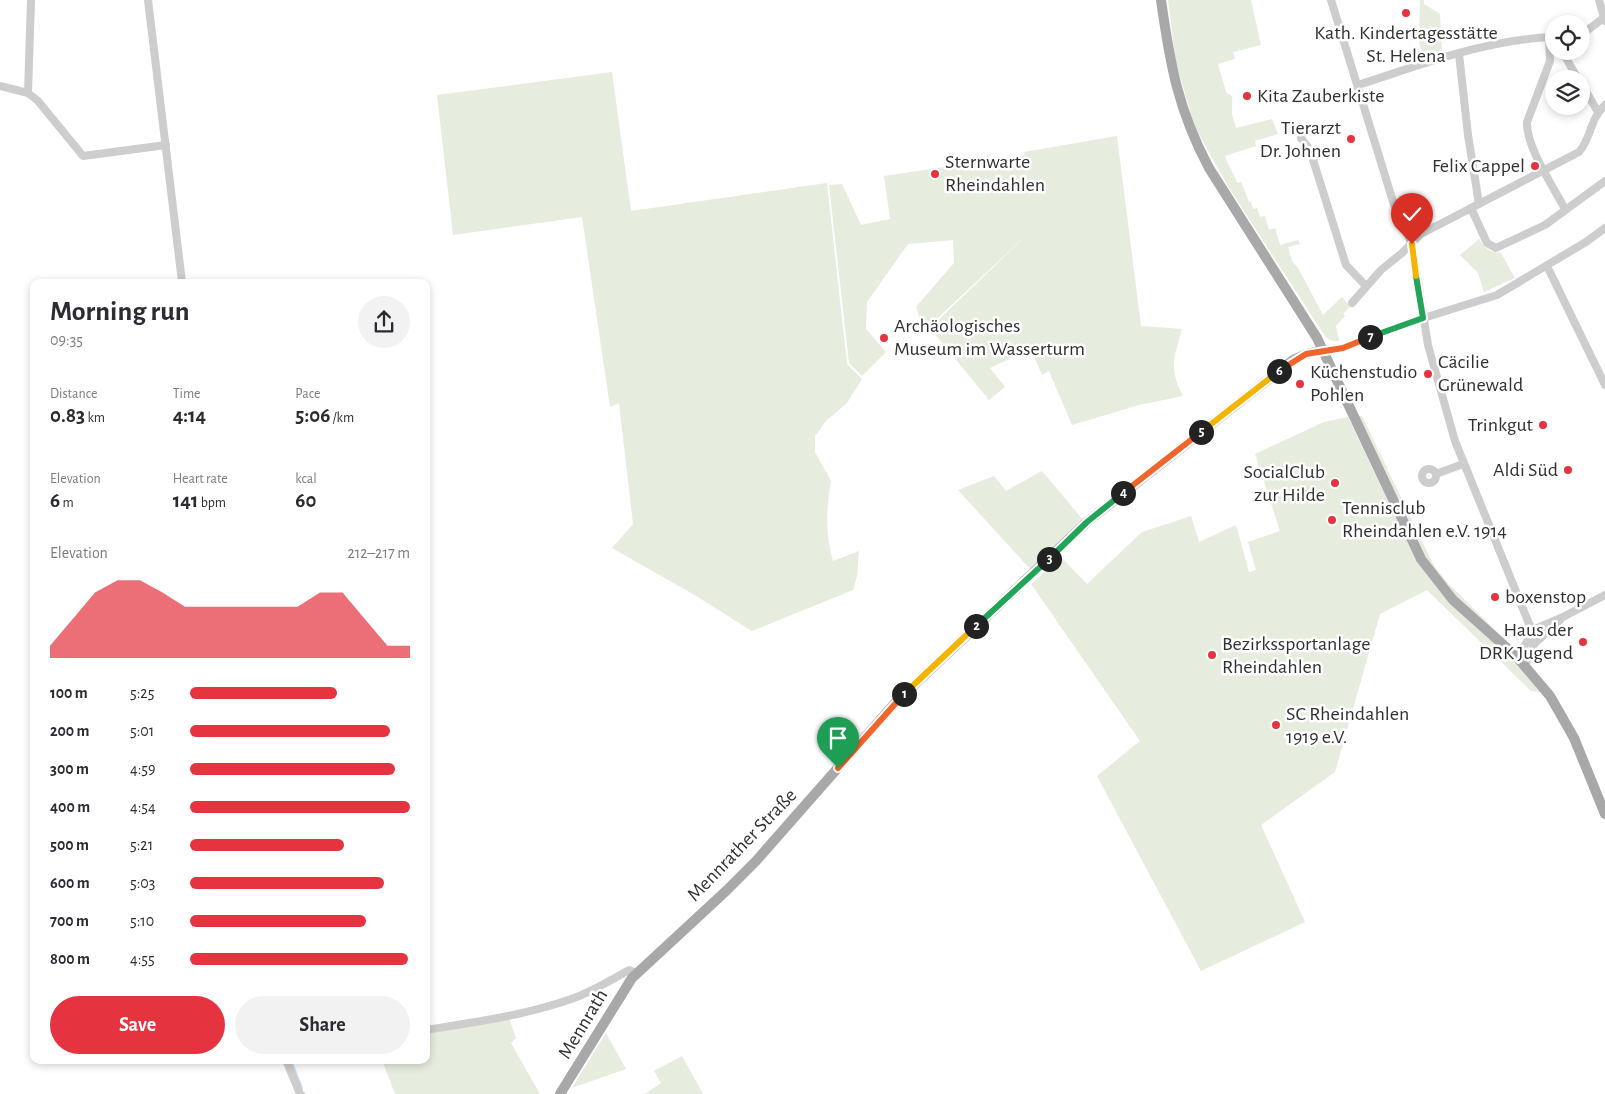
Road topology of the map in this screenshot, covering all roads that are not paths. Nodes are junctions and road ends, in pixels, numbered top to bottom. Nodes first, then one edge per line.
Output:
1 (31, 0) edge
2 (148, 0) edge
3 (1162, 0) edge
4 (1331, 0) edge
5 (1599, 0) edge
6 (1605, 19) edge
7 (1590, 29) edge
8 (1545, 38) edge
9 (1459, 54) junction
10 (1550, 60) edge
11 (1358, 85) junction
12 (0, 86) edge
13 (28, 93) junction
14 (1590, 98) edge
15 (1605, 106) edge
16 (1598, 112) junction
17 (1301, 138) dead end
18 (166, 145) junction
19 (1545, 171) junction
20 (1605, 181) edge
21 (1475, 206) junction
22 (1565, 209) junction
23 (1605, 228) edge
24 (1412, 244) junction
25 (1547, 266) junction
26 (182, 279) edge
27 (1366, 286) junction
28 (1352, 303) dead end
29 (1423, 318) junction
30 (1323, 350) junction
31 (1605, 385) edge
32 (1463, 464) junction
33 (1436, 474) dead end
34 (1605, 595) edge
35 (1564, 617) junction
36 (1530, 626) junction
37 (1534, 644) junction
38 (1517, 656) junction
39 (1525, 665) junction
40 (1605, 814) edge
41 (637, 973) junction
42 (430, 1029) edge
43 (290, 1064) edge
44 (300, 1094) edge
45 (560, 1094) edge

1 - 13 street
2 - 18 street
3 - 30 main road
4 - 11 street
5 - 6 street
6 - 7 street
8 - 9 street
9 - 11 street
9 - 21 street
10 - 19 street
11 - 24 street
12 - 13 street
13 - 18 street
14 - 16 street
15 - 16 street
16 - 19 street
17 - 27 street
18 - 26 street
19 - 21 street
19 - 22 street
20 - 22 street
21 - 22 street
21 - 24 street
23 - 25 street
24 - 27 street
24 - 29 street
25 - 29 street
25 - 31 street
27 - 28 street
29 - 30 street
29 - 32 street
30 - 38 main road
30 - 41 main road, Mennrather Straße
32 - 33 street
32 - 36 street
34 - 35 street
35 - 36 street
35 - 37 street
36 - 37 street
36 - 38 street
37 - 39 street
38 - 39 main road
39 - 40 main road
41 - 42 street
41 - 45 main road, Mennrath
43 - 44 street

